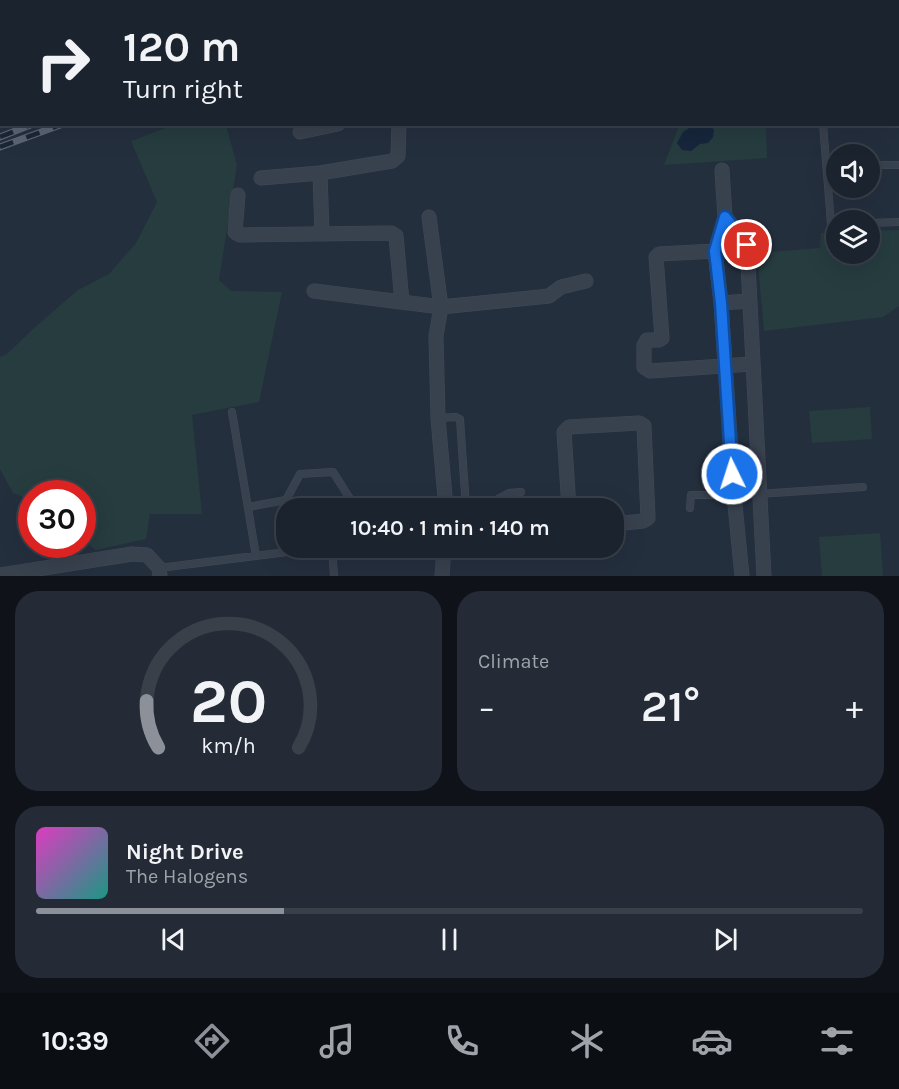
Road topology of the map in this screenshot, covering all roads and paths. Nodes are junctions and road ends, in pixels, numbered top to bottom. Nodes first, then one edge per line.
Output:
1 (328, 126) edge
2 (399, 126) edge
3 (823, 126) edge
4 (300, 132) dead end
5 (826, 156) edge
6 (880, 165) edge
7 (899, 165) edge
8 (722, 170) dead end
9 (320, 173) junction
10 (261, 178) dead end
11 (238, 195) dead end
12 (429, 217) dead end
13 (725, 217) junction
14 (899, 222) edge
15 (880, 223) edge
16 (322, 234) junction
17 (715, 251) junction
18 (586, 280) dead end
19 (314, 291) dead end
20 (402, 302) junction
21 (749, 302) junction
22 (721, 303) junction
23 (441, 307) junction
24 (753, 364) junction
25 (724, 367) junction
26 (232, 412) dead end
27 (438, 418) junction
28 (862, 488) dead end
29 (520, 492) dead end
30 (759, 494) junction
31 (734, 495) junction
32 (287, 498) edge
33 (350, 498) edge
34 (445, 498) edge
35 (465, 498) edge
36 (500, 498) edge
37 (568, 498) edge
38 (276, 502) edge
39 (248, 507) junction
40 (690, 508) dead end
41 (624, 523) edge
42 (276, 553) edge
43 (256, 556) junction
44 (333, 558) edge
45 (443, 558) edge
46 (160, 572) edge
47 (0, 575) edge
48 (334, 576) edge
49 (442, 576) edge
50 (742, 576) edge
51 (764, 576) edge

1 - 4 street
2 - 9 street
3 - 5 lane
6 - 7 lane
8 - 13 street
9 - 10 street
9 - 16 street
11 - 16 street
12 - 23 street
13 - 17 street
13 - 21 street
14 - 15 lane
16 - 20 street
17 - 22 street
17 - 25 street
18 - 23 street
19 - 20 street
20 - 23 street
21 - 22 street
21 - 24 street
22 - 25 street
23 - 27 street
24 - 25 street
24 - 30 street
25 - 31 street
26 - 39 lane
27 - 34 street
27 - 35 lane
28 - 30 lane
29 - 36 lane
30 - 31 street
30 - 51 street
31 - 40 lane
31 - 50 street
32 - 33 lane
37 - 41 street
38 - 39 lane
39 - 43 lane
42 - 43 lane
43 - 46 lane
44 - 48 lane
45 - 49 street
46 - 47 street

